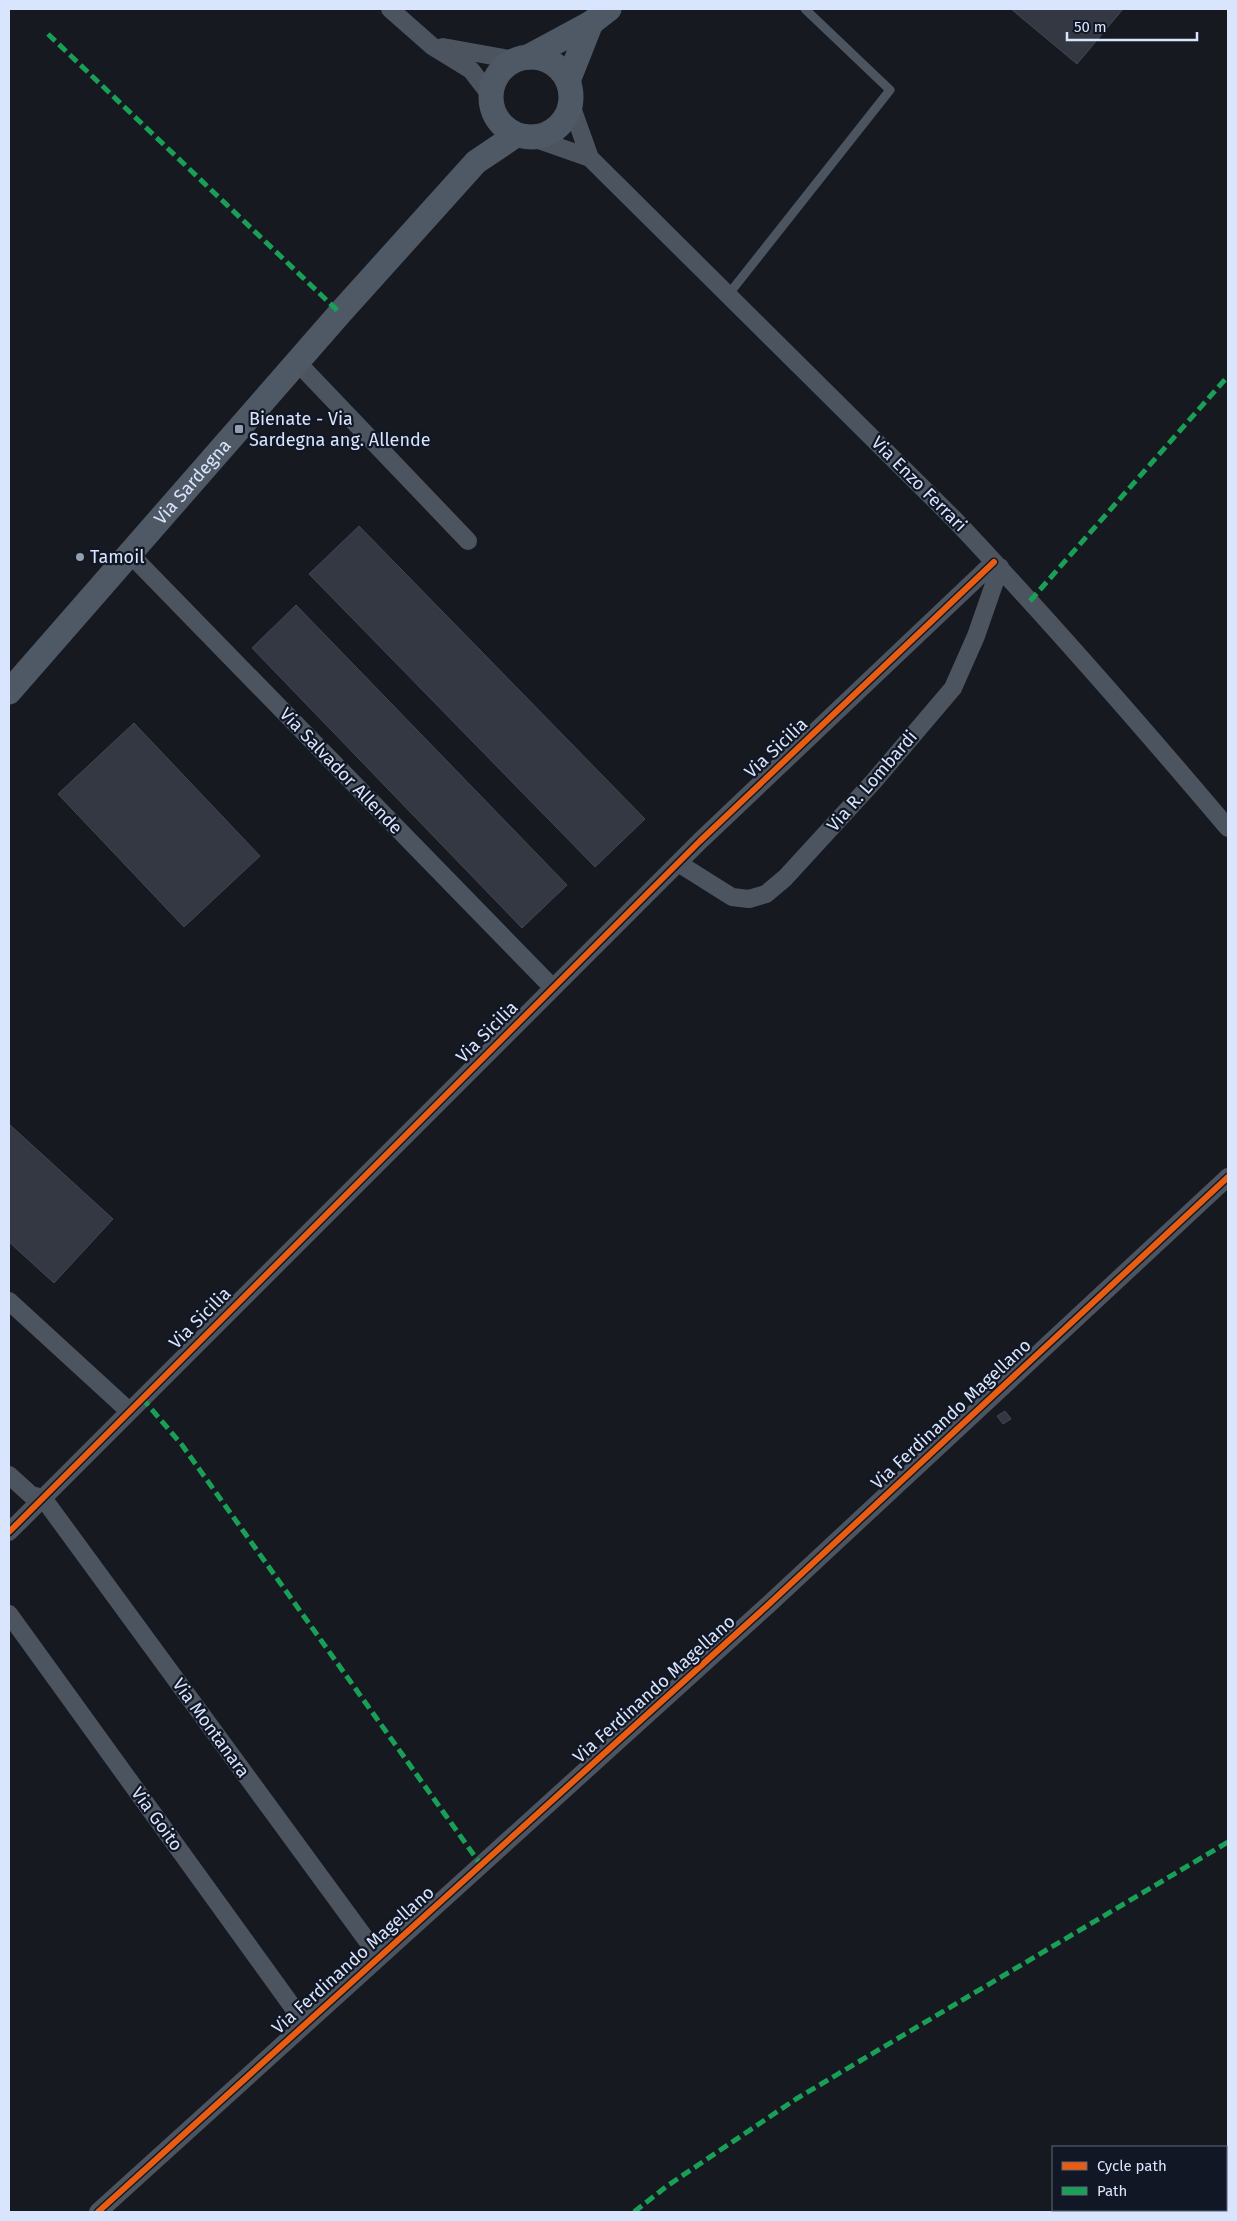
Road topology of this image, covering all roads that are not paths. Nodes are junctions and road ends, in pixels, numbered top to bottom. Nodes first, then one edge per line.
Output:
1 (390, 9) edge
2 (805, 9) edge
3 (600, 16) edge
4 (432, 46) junction
5 (522, 58) junction
6 (569, 92) junction
7 (492, 104) junction
8 (525, 136) junction
9 (590, 158) junction
10 (476, 162) junction
11 (728, 295) junction
12 (297, 362) junction
13 (468, 541) dead end
14 (130, 554) junction
15 (997, 564) junction
16 (9, 692) edge
17 (1228, 828) edge
18 (678, 863) junction
19 (553, 988) junction
20 (1227, 1179) edge
21 (9, 1301) edge
22 (129, 1411) junction
23 (9, 1475) edge
24 (43, 1498) junction
25 (9, 1532) edge
26 (9, 1614) edge
27 (379, 1957) junction
28 (305, 2024) junction
29 (98, 2212) edge

1 - 4 street
2 - 11 lane
3 - 5 street
3 - 6 street
4 - 5 street
4 - 7 street
5 - 6 street
5 - 7 street
6 - 8 street
6 - 9 street, Via Enzo Ferrari
7 - 8 street
7 - 10 street, Via Sardegna
8 - 9 street, Via Enzo Ferrari
8 - 10 street, Via Sardegna
9 - 11 street, Via Enzo Ferrari
10 - 12 street, Via Sardegna
11 - 15 street, Via Enzo Ferrari
12 - 13 street
12 - 14 street, Via Sardegna
14 - 16 street, Via Sardegna
14 - 19 street, Via Salvador Allende
15 - 17 street, Via Enzo Ferrari
15 - 18 street, Via Sicilia
15 - 18 street, Via R. Lombardi
18 - 19 street, Via Sicilia
19 - 22 street, Via Sicilia
20 - 27 street, Via Ferdinando Magellano
21 - 22 street
22 - 24 street, Via Sicilia
23 - 24 street
24 - 25 street, Via Sicilia
24 - 27 street, Via Montanara
26 - 28 street, Via Goito
27 - 28 street, Via Ferdinando Magellano
28 - 29 street, Via Ferdinando Magellano

